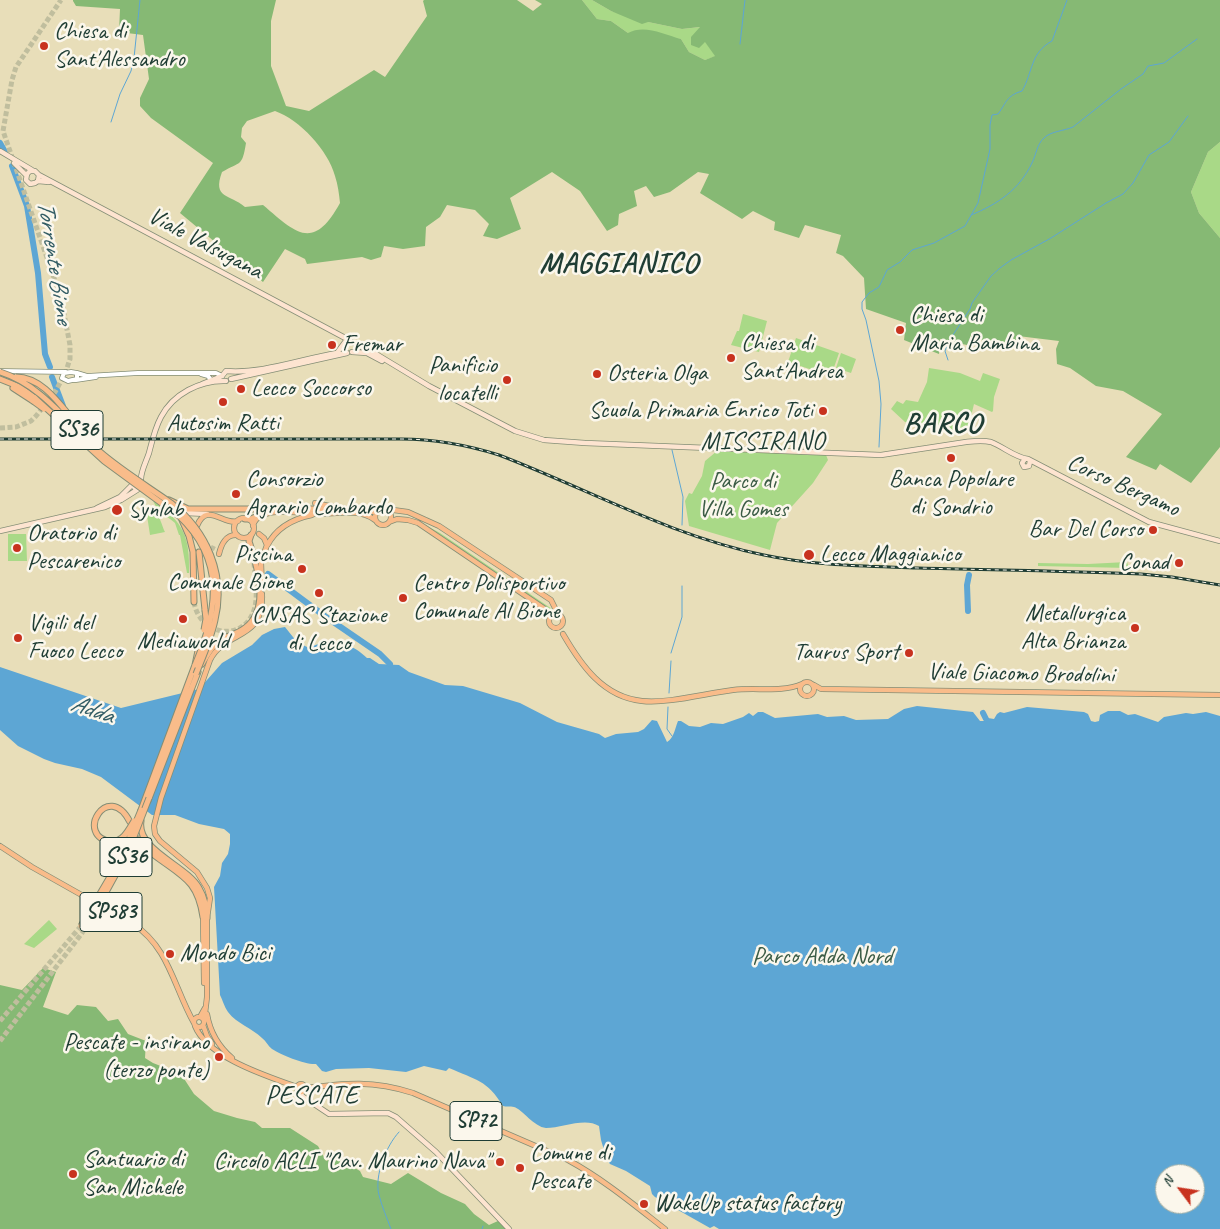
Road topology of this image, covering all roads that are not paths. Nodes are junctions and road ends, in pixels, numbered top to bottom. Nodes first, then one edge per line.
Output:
1 (0, 153) edge
2 (32, 170) junction
3 (26, 175) junction
4 (38, 178) junction
5 (338, 335) junction
6 (352, 342) junction
7 (343, 346) junction
8 (350, 352) junction
9 (390, 364) junction
10 (1, 371) edge
11 (66, 372) junction
12 (228, 372) junction
13 (50, 373) junction
14 (77, 373) junction
15 (191, 373) junction
16 (110, 375) junction
17 (222, 376) junction
18 (62, 378) junction
19 (232, 379) junction
20 (75, 380) junction
21 (211, 380) junction
22 (226, 381) junction
23 (2, 382) edge
24 (202, 384) junction
25 (110, 460) junction
26 (141, 480) dead end
27 (156, 493) junction
28 (316, 503) dead end
29 (97, 508) junction
30 (279, 508) junction
31 (344, 509) junction
32 (386, 509) junction
33 (376, 512) junction
34 (186, 513) tunnel mouth
35 (318, 514) junction
36 (211, 515) junction
37 (181, 518) junction
38 (245, 519) junction
39 (239, 520) junction
40 (375, 520) junction
41 (389, 522) junction
42 (197, 526) dead end
43 (254, 526) junction
44 (0, 531) edge
45 (251, 534) junction
46 (258, 534) junction
47 (237, 535) junction
48 (1220, 542) edge
49 (221, 546) junction
50 (266, 548) junction
51 (199, 552) dead end
52 (194, 602) tunnel mouth
53 (259, 613) junction
54 (558, 614) junction
55 (550, 617) junction
56 (563, 624) junction
57 (554, 628) junction
58 (564, 634) junction
59 (195, 665) junction
60 (196, 674) junction
61 (802, 684) junction
62 (814, 685) junction
63 (789, 689) junction
64 (821, 689) junction
65 (802, 694) junction
66 (813, 694) junction
67 (1220, 695) edge
68 (149, 798) junction
69 (141, 810) junction
70 (129, 819) dead end
71 (138, 839) dead end
72 (0, 846) edge
73 (95, 912) tunnel mouth
74 (205, 917) junction
75 (81, 926) tunnel mouth
76 (207, 1009) junction
77 (187, 1011) junction
78 (199, 1017) junction
79 (204, 1023) junction
80 (194, 1024) junction
81 (237, 1062) junction
82 (302, 1089) junction
83 (509, 1229) edge
84 (665, 1229) edge

1 - 2 main road
1 - 3 main road
2 - 3 main road
2 - 4 main road
3 - 4 main road, Viale Valsugana
4 - 5 main road, Viale Valsugana
5 - 6 main road, Viale Valsugana
5 - 7 main road, Viale Valsugana
6 - 7 main road
6 - 8 main road
6 - 9 main road, Viale Valsugana
7 - 8 main road, Viale Valsugana
7 - 12 main road
8 - 9 main road
8 - 19 main road
9 - 48 main road, Corso Bergamo
10 - 13 street
10 - 25 highway, SS36, bridge
11 - 13 street
11 - 14 street
11 - 18 street
12 - 15 street
12 - 17 main road
12 - 19 main road
13 - 18 street
14 - 16 street
14 - 20 street
15 - 16 street
15 - 17 street
15 - 21 street
16 - 20 street
17 - 21 main road
17 - 22 main road
18 - 20 street
19 - 22 main road
21 - 24 main road
22 - 24 main road
23 - 25 highway, bridge
23 - 37 highway, SS36, bridge
24 - 26 main road
25 - 27 highway, SS36, bridge
27 - 30 highway, bridge
27 - 60 highway, SS36, bridge
28 - 31 main road
29 - 29 main road
29 - 44 main road
30 - 31 highway
30 - 38 highway
31 - 33 main road
32 - 33 main road
32 - 41 main road
32 - 54 main road
33 - 40 main road
34 - 36 main road
35 - 40 main road
35 - 43 main road
35 - 50 main road
36 - 39 main road
36 - 42 main road
37 - 52 highway, bridge
37 - 59 highway, SS36, bridge
38 - 39 main road
38 - 43 main road
39 - 47 main road
40 - 41 main road
41 - 55 main road
43 - 45 main road
43 - 46 main road
45 - 46 main road
45 - 47 main road
45 - 53 highway
46 - 50 main road
47 - 49 main road
49 - 49 main road
50 - 53 main road
51 - 59 highway, bridge
53 - 60 highway, bridge
53 - 74 main road
54 - 55 main road
54 - 56 main road
55 - 57 main road
56 - 57 main road
56 - 58 main road
57 - 58 main road
58 - 63 main road
59 - 69 highway, SS36, bridge
60 - 68 highway, SS36
61 - 62 main road
61 - 63 main road
61 - 65 main road
62 - 64 main road, Viale Giacomo Brodolini
62 - 66 main road
63 - 65 main road
64 - 66 main road
64 - 67 main road, Viale Giacomo Brodolini
65 - 66 main road
68 - 73 highway, SS36, bridge
68 - 74 highway, bridge
69 - 70 highway, bridge
69 - 75 highway, SS36, bridge
71 - 74 highway
72 - 77 main road, SP583
74 - 76 main road
74 - 78 main road
76 - 79 main road
76 - 81 main road
77 - 78 main road
77 - 80 main road
78 - 79 main road
78 - 80 main road
79 - 80 main road
79 - 81 main road
80 - 81 main road
81 - 82 main road, SP72
82 - 83 main road
82 - 84 main road, SP72

